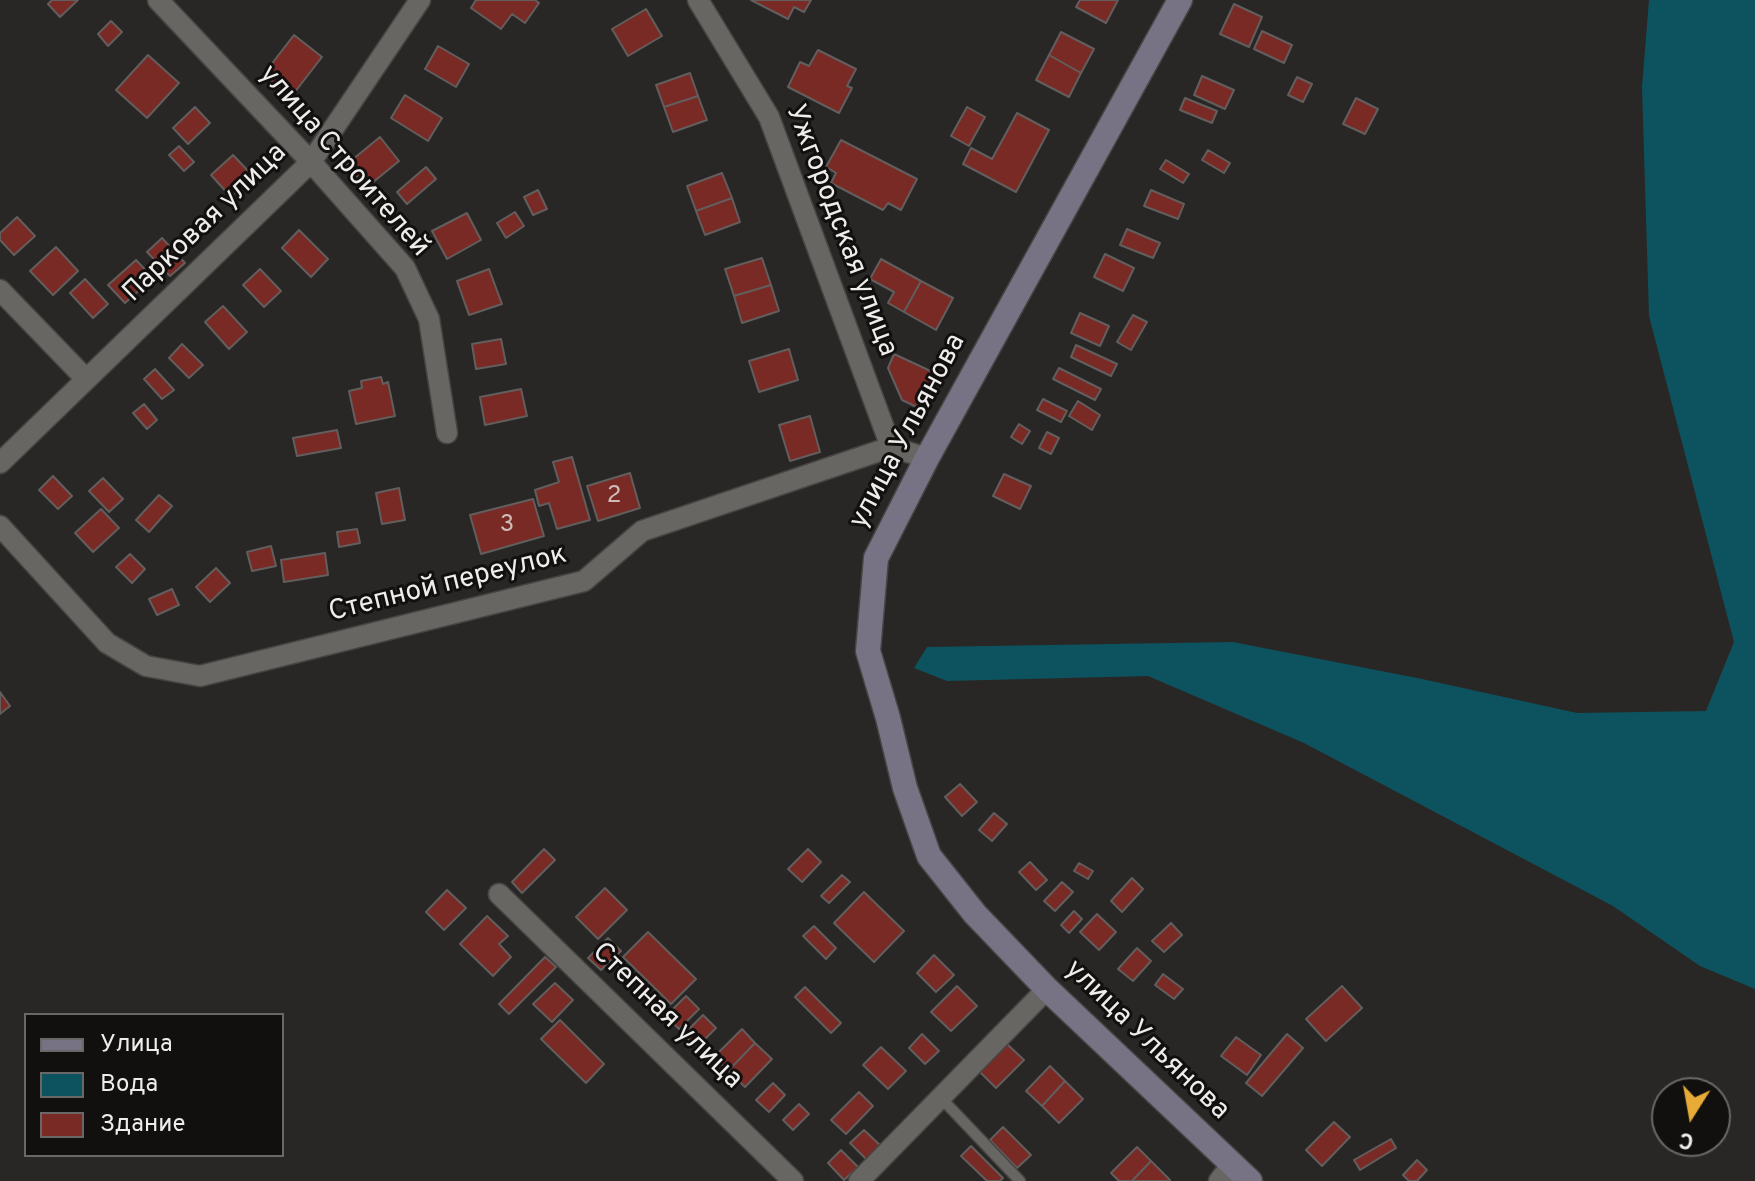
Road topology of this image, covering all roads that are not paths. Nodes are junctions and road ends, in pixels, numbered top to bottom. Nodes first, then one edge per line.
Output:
1 (158, 0) edge
2 (420, 0) edge
3 (698, 0) edge
4 (1180, 0) edge
5 (311, 162) junction
6 (0, 290) edge
7 (86, 379) junction
8 (447, 433) dead end
9 (891, 447) junction
10 (927, 458) junction
11 (0, 463) edge
12 (0, 526) edge
13 (499, 894) dead end
14 (1047, 989) junction
15 (941, 1098) junction
16 (1234, 1175) edge
17 (793, 1181) edge
18 (859, 1181) edge
19 (1020, 1181) edge

1 - 5 street, улица Строителей
2 - 5 street, Парковая улица
3 - 9 street, Ужгородская улица
4 - 10 street, улица Ульянова
5 - 7 street, Парковая улица
5 - 8 street, улица Строителей
6 - 7 street
7 - 11 street, Парковая улица
9 - 10 street
9 - 12 street, Степной переулок
10 - 14 street, улица Ульянова
13 - 17 street, Степная улица
14 - 15 street
14 - 16 street, улица Ульянова
15 - 18 street
15 - 19 lane

